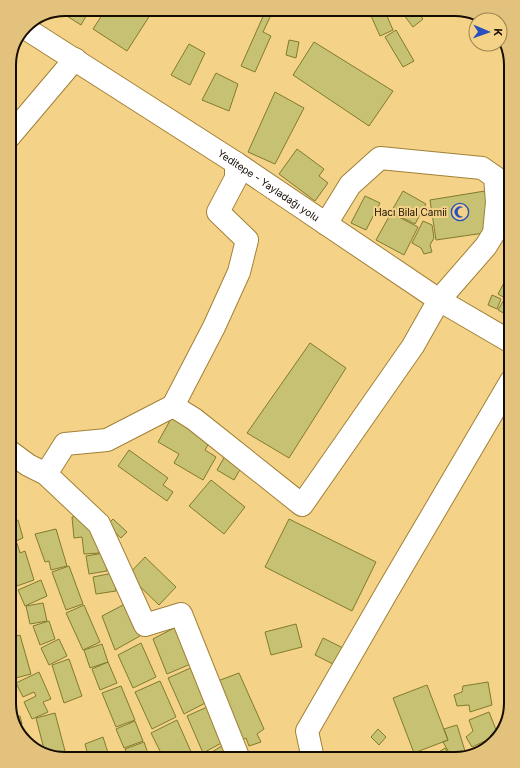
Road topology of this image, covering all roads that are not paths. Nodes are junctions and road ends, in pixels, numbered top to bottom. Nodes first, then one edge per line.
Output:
1 (29, 31) edge
2 (75, 59) junction
3 (16, 129) edge
4 (236, 163) junction
5 (326, 224) junction
6 (439, 300) junction
7 (504, 338) edge
8 (504, 393) edge
9 (173, 406) junction
10 (16, 456) edge
11 (46, 474) junction
12 (236, 752) edge
13 (312, 752) edge

1 - 2 street, Yeditepe - Yayladağı yolu
2 - 3 street
2 - 4 street, Yeditepe - Yayladağı yolu
4 - 5 street, Yeditepe - Yayladağı yolu
4 - 9 street
5 - 6 street, Yeditepe - Yayladağı yolu
5 - 6 street
6 - 7 street, Yeditepe - Yayladağı yolu
6 - 9 street
8 - 13 street
9 - 11 street
10 - 11 street
11 - 12 street

